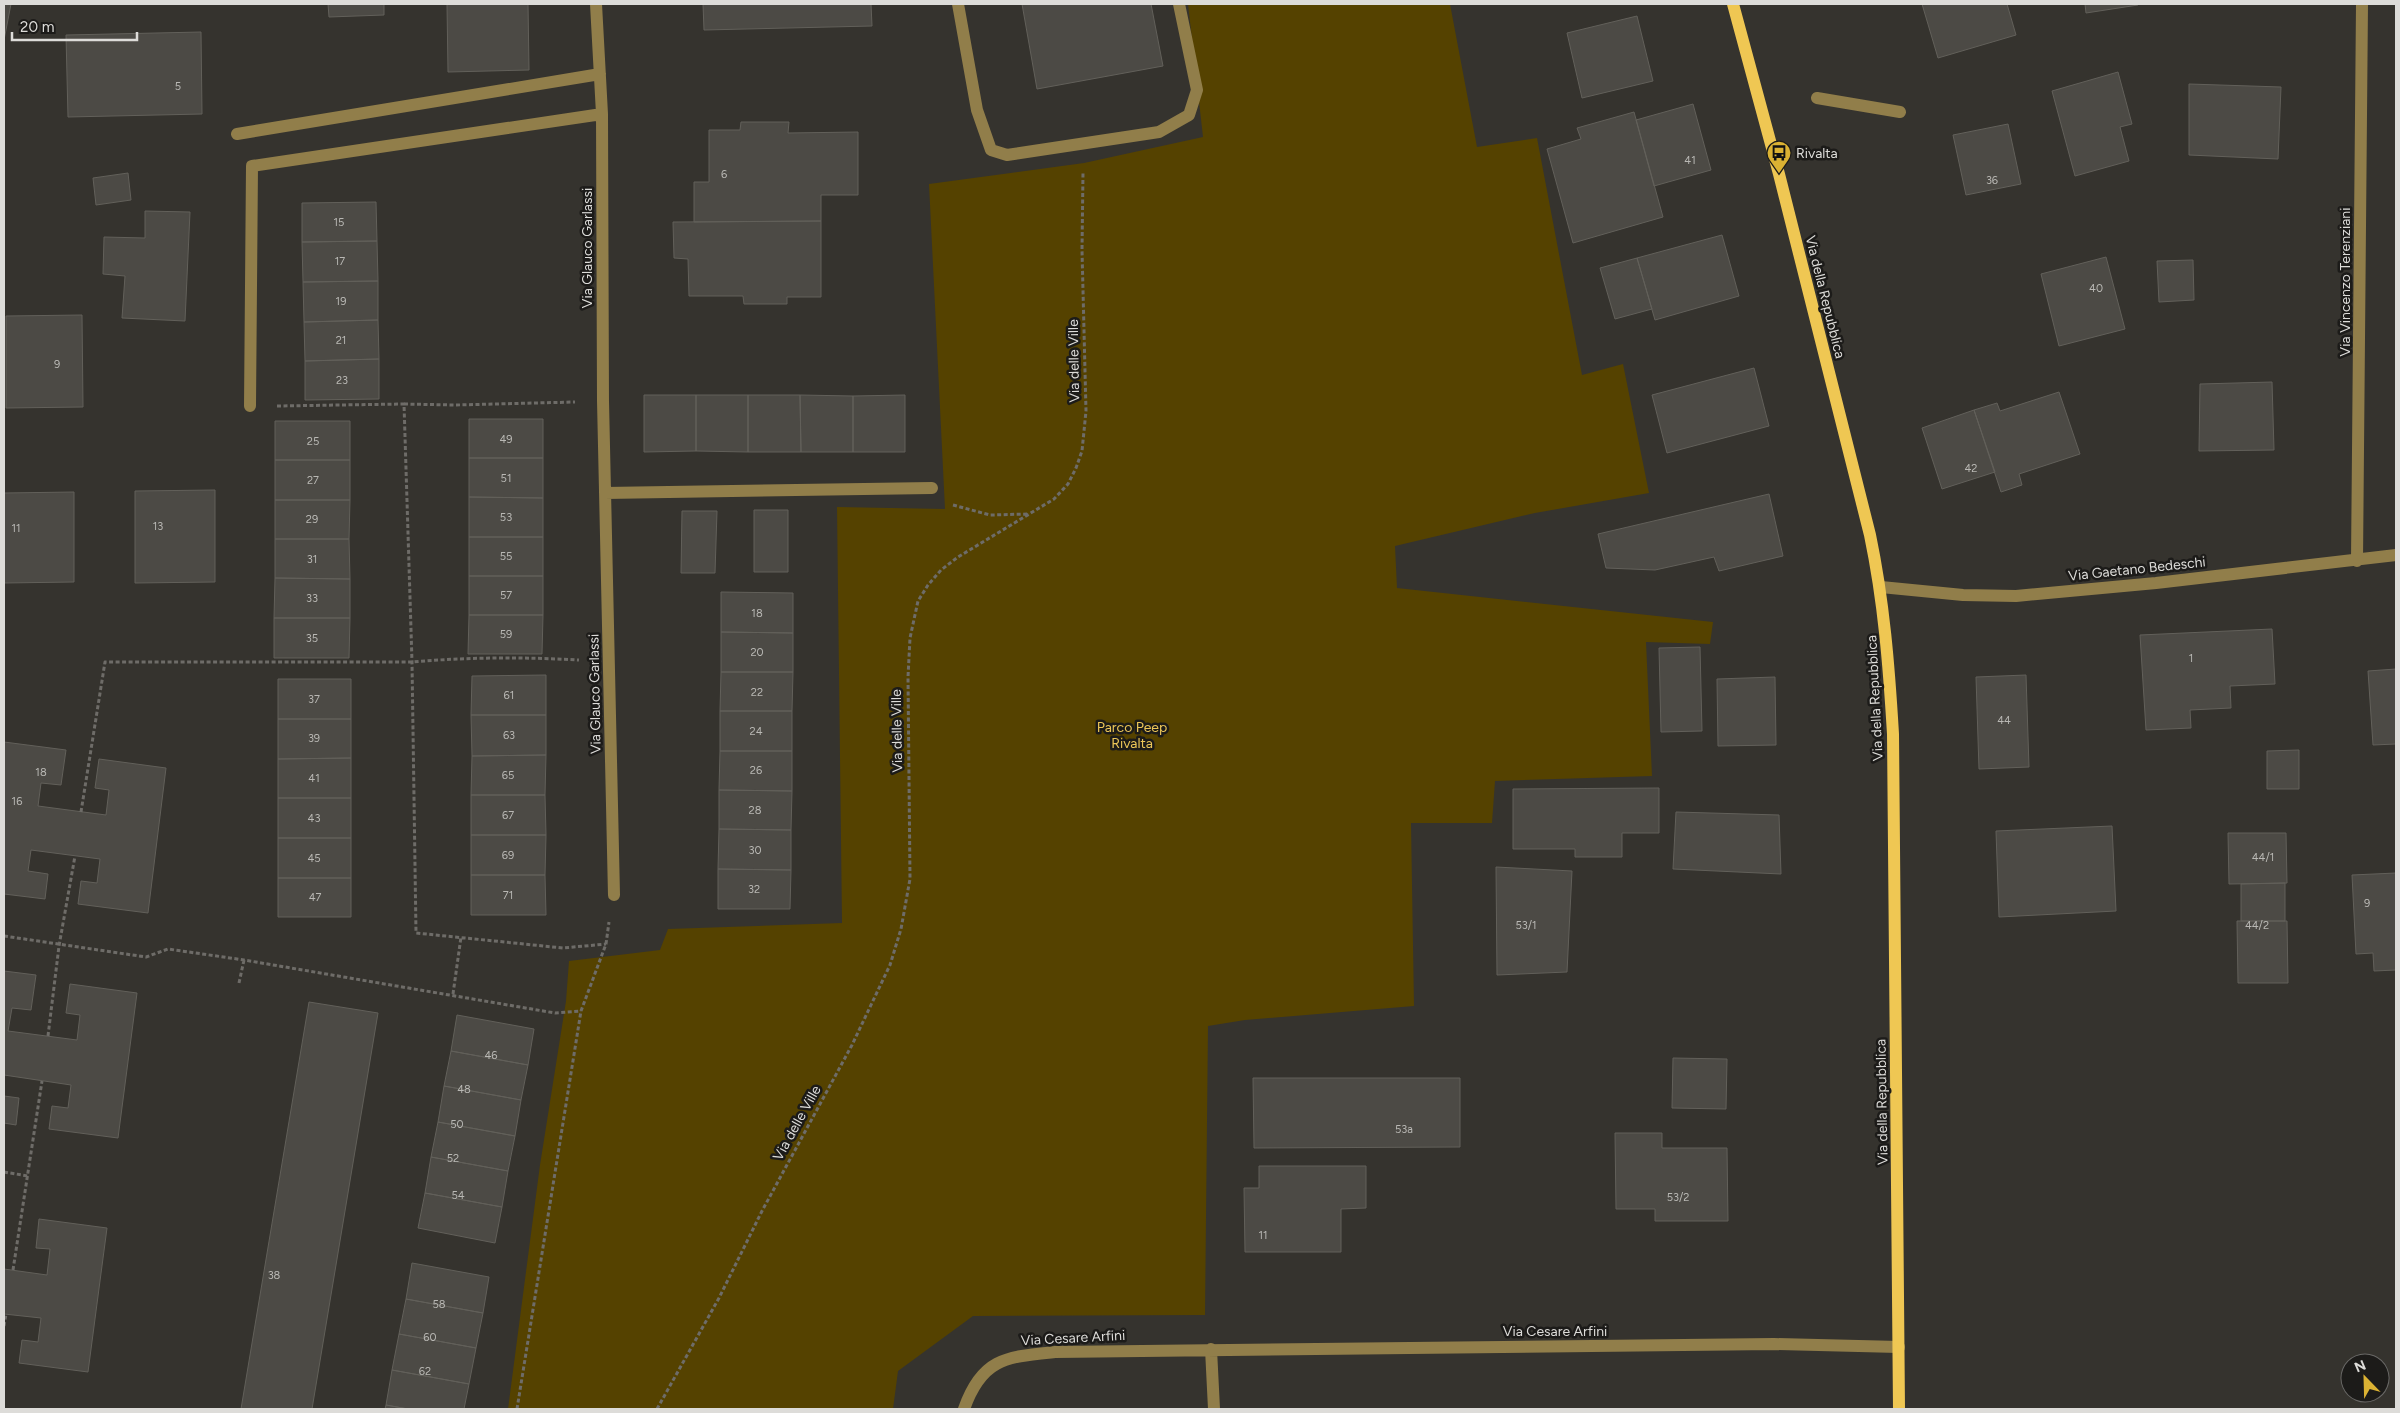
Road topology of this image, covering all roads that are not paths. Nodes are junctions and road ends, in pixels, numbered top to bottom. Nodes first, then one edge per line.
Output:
1 (596, 4) edge
2 (958, 4) edge
3 (1179, 4) edge
4 (1733, 4) edge
5 (2362, 4) edge
6 (600, 74) junction
7 (1817, 98) dead end
8 (1900, 112) dead end
9 (602, 114) junction
10 (237, 134) dead end
11 (250, 406) road end
12 (932, 488) road end
13 (606, 493) junction
14 (2396, 556) edge
15 (2357, 561) junction
16 (1881, 587) junction
17 (614, 895) road end
18 (1899, 1347) junction
19 (1210, 1349) junction
20 (964, 1409) edge
21 (1214, 1409) edge
22 (1899, 1409) edge

1 - 6 street, Via Glauco Garlassi
2 - 3 street
4 - 16 main road, Via della Repubblica
5 - 15 street, Via Vincenzo Terenziani
6 - 9 street, Via Glauco Garlassi
6 - 10 street
7 - 8 street
9 - 11 street
9 - 13 street, Via Glauco Garlassi
12 - 13 street
13 - 17 street, Via Glauco Garlassi
14 - 15 street, Via Gaetano Bedeschi
15 - 16 street, Via Gaetano Bedeschi
16 - 18 main road, Via della Repubblica
18 - 19 street, Via Cesare Arfini
18 - 22 main road, Via della Repubblica
19 - 20 street, Via Cesare Arfini
19 - 21 street

